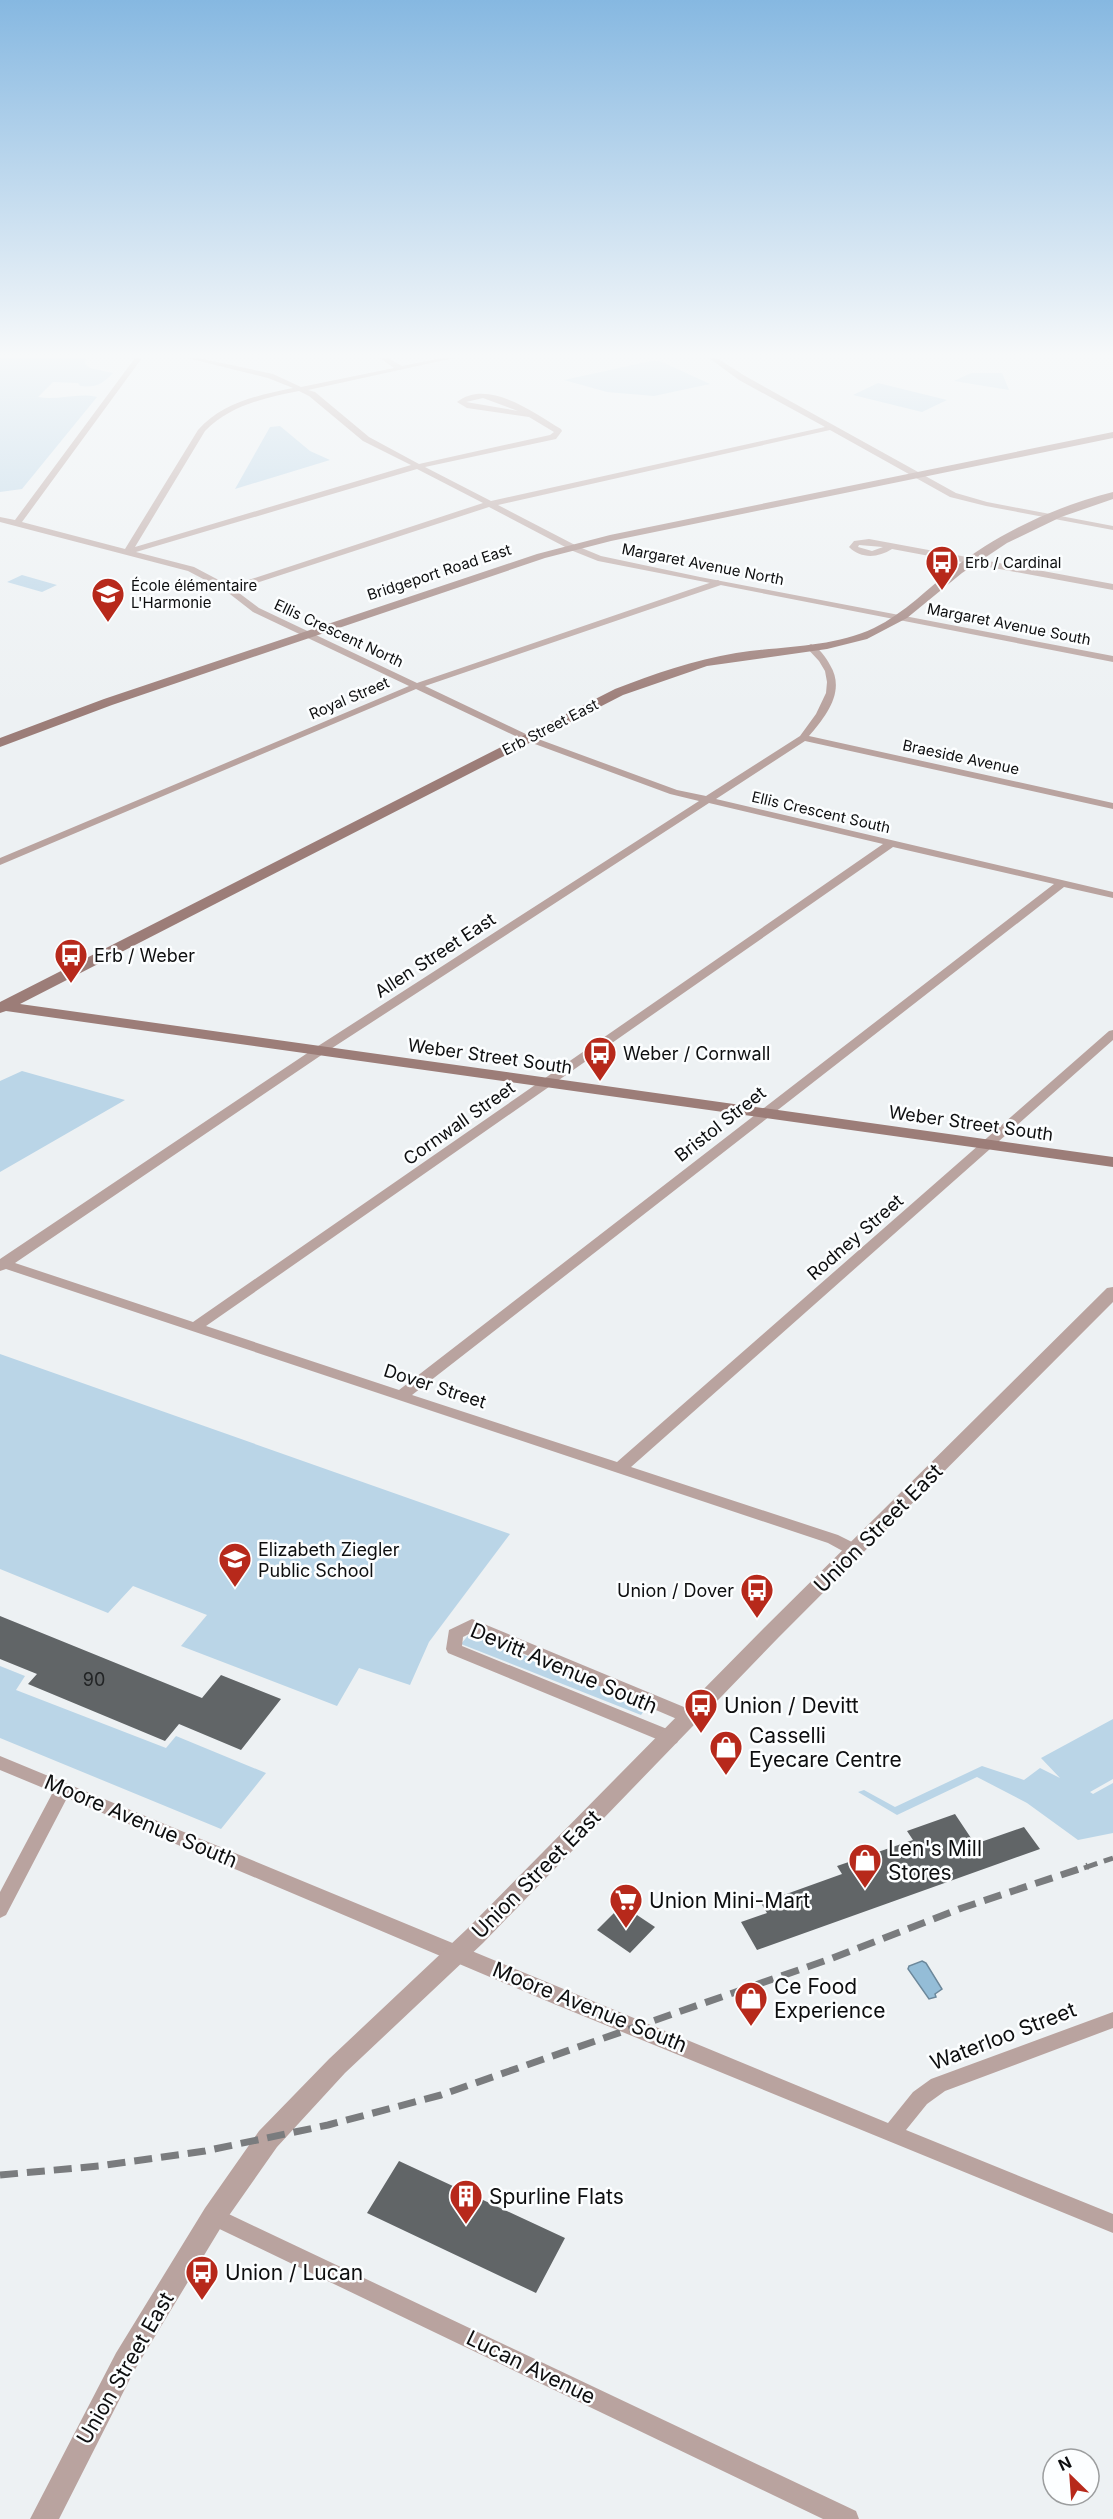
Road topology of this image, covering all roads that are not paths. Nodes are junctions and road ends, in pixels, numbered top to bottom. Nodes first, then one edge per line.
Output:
1 (52, 476) edge
2 (174, 476) edge
3 (386, 476) edge
4 (436, 476) edge
5 (617, 476) edge
6 (914, 476) edge
7 (918, 476) edge
8 (1113, 495) edge
9 (489, 504) junction
10 (1052, 516) junction
11 (0, 519) edge
12 (17, 523) junction
13 (1113, 528) edge
14 (890, 546) dead end
15 (572, 547) junction
16 (128, 552) junction
17 (971, 560) junction
18 (718, 583) junction
19 (1113, 587) edge
20 (229, 589) junction
21 (899, 618) junction
22 (307, 634) junction
23 (811, 647) junction
24 (1113, 659) edge
25 (416, 686) junction
26 (528, 738) junction
27 (803, 738) junction
28 (0, 743) edge
29 (705, 801) junction
30 (1113, 806) edge
31 (891, 844) junction
32 (0, 862) edge
33 (1062, 883) junction
34 (1113, 895) edge
35 (1, 1007) edge
36 (1113, 1034) edge
37 (320, 1052) junction
38 (547, 1084) junction
39 (763, 1114) junction
40 (987, 1145) junction
41 (1113, 1162) edge
42 (1, 1265) edge
43 (1113, 1292) edge
44 (194, 1328) junction
45 (401, 1396) junction
46 (620, 1468) junction
47 (856, 1551) junction
48 (690, 1717) junction
49 (671, 1737) junction
50 (0, 1762) edge
51 (63, 1789) junction
52 (0, 1910) edge
53 (458, 1953) junction
54 (1113, 2020) edge
55 (892, 2132) junction
56 (214, 2216) junction
57 (1113, 2224) edge
58 (44, 2519) edge
59 (848, 2519) edge

1 - 12 street
2 - 16 street
3 - 16 street
4 - 9 street, Margaret Avenue North
5 - 9 street
6 - 15 main road, Bridgeport Road East
7 - 10 street
8 - 10 main road, Erb Street East
9 - 15 street, Margaret Avenue North
9 - 20 street
10 - 13 street
10 - 17 main road, Erb Street East
11 - 12 street, Ellis Crescent North
12 - 16 street, Ellis Crescent North
14 - 17 street
15 - 18 street, Margaret Avenue North
15 - 22 main road, Bridgeport Road East
16 - 20 street, Ellis Crescent North
17 - 19 street
17 - 21 main road, Erb Street East
18 - 21 street, Margaret Avenue North
18 - 25 street, Royal Street
20 - 22 street, Ellis Crescent North
21 - 23 main road, Erb Street East
21 - 24 street, Margaret Avenue South
22 - 25 street, Ellis Crescent North
22 - 28 main road, Bridgeport Road East
23 - 26 main road, Erb Street East
23 - 27 street, Allen Street East
25 - 26 street, Ellis Crescent North
25 - 32 street, Royal Street
26 - 29 street, Ellis Crescent South
26 - 35 main road, Erb Street East
27 - 29 street, Allen Street East
27 - 30 street, Braeside Avenue
29 - 31 street, Ellis Crescent South
29 - 37 street, Allen Street East
31 - 33 street, Ellis Crescent South
31 - 38 street, Cornwall Street
33 - 34 street, Ellis Crescent South
33 - 39 street, Bristol Street
35 - 37 main road, Weber Street South
36 - 40 street, Rodney Street
37 - 38 main road, Weber Street South
37 - 42 street, Allen Street East
38 - 39 main road, Weber Street South
38 - 44 street, Cornwall Street
39 - 40 main road, Weber Street South
39 - 45 street, Bristol Street
40 - 41 main road, Weber Street South
40 - 46 street, Rodney Street
42 - 44 street, Dover Street
43 - 47 street, Union Street East
44 - 45 street, Dover Street
45 - 46 street, Dover Street
46 - 47 street, Dover Street
47 - 48 street, Union Street East
48 - 49 street, Union Street East
48 - 49 street, Devitt Avenue South
49 - 53 street, Union Street East
50 - 51 street, Moore Avenue South
51 - 52 street
51 - 53 street, Moore Avenue South
53 - 55 street, Moore Avenue South
53 - 56 street, Union Street East
54 - 55 street, Waterloo Street
55 - 57 street, Moore Avenue South
56 - 58 street, Union Street East
56 - 59 street, Lucan Avenue

